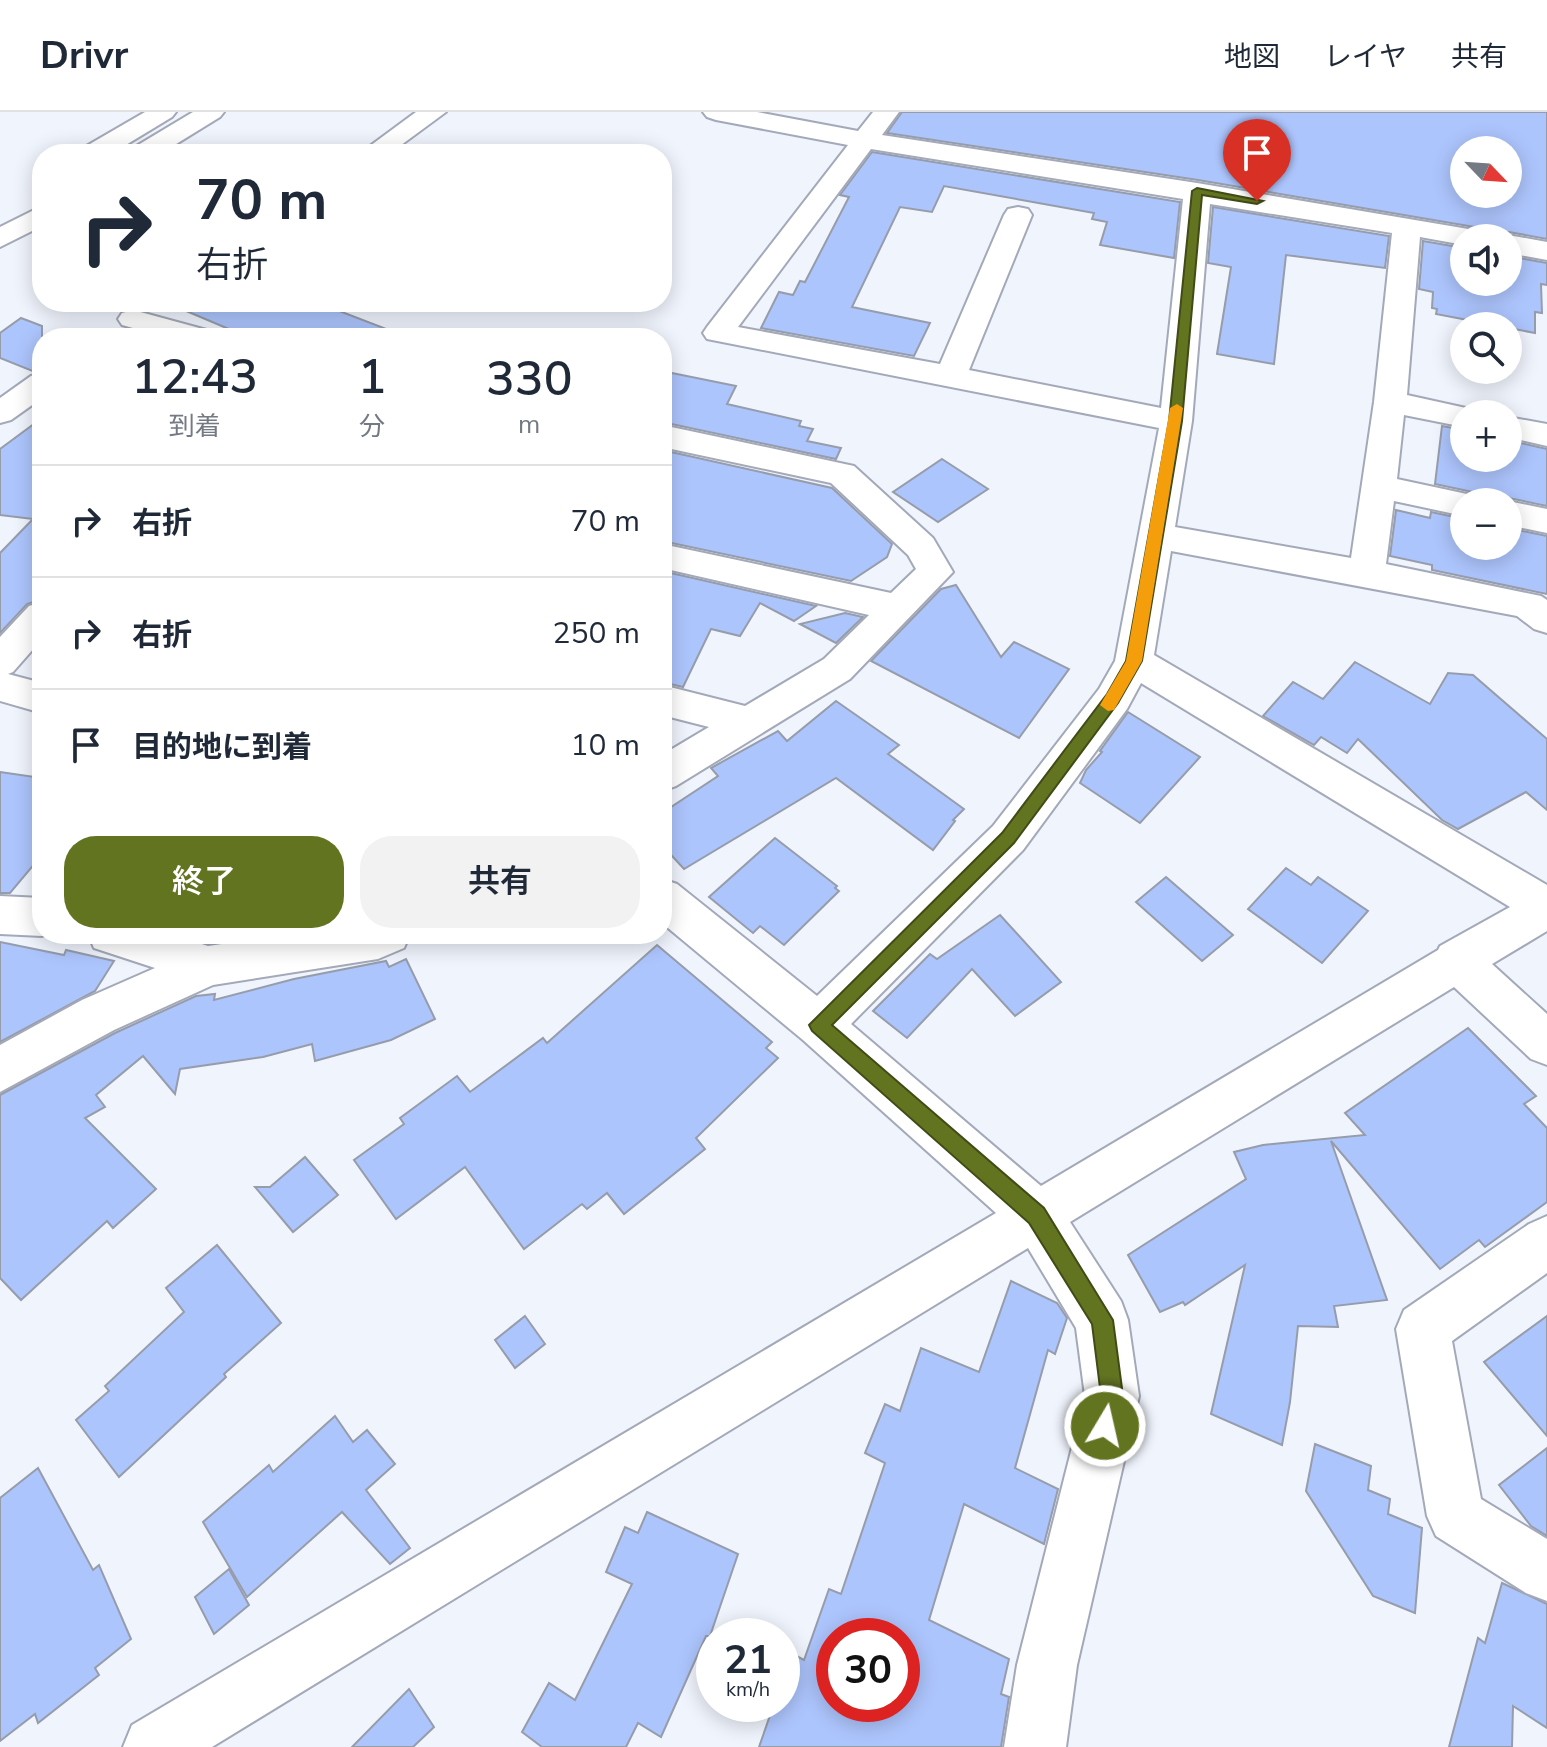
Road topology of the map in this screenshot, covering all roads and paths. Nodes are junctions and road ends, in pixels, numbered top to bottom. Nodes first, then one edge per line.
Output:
1 (163, 112) edge
2 (211, 112) edge
3 (433, 112) edge
4 (716, 112) edge
5 (886, 112) edge
6 (864, 140) junction
7 (109, 144) edge
8 (158, 144) edge
9 (387, 144) edge
10 (1197, 191) junction
11 (1018, 215) dead end
12 (32, 220) edge
13 (1407, 225) junction
14 (1450, 233) edge
15 (0, 239) edge
16 (1522, 247) edge
17 (1547, 251) edge
18 (143, 312) edge
19 (133, 319) junction
20 (120, 328) edge
21 (166, 328) edge
22 (951, 376) junction
23 (32, 390) edge
24 (1390, 402) junction
25 (0, 413) edge
26 (1450, 414) edge
27 (1176, 421) junction
28 (1522, 430) edge
29 (1547, 435) edge
30 (672, 438) edge
31 (1378, 486) junction
32 (1450, 501) edge
33 (1522, 516) edge
34 (1547, 521) edge
35 (1155, 536) junction
36 (672, 558) edge
37 (1367, 573) junction
38 (897, 608) junction
39 (1547, 620) edge
40 (32, 626) edge
41 (1134, 661) junction
42 (0, 662) edge
43 (0, 686) edge
44 (32, 695) edge
45 (672, 703) edge
46 (752, 723) junction
47 (672, 769) edge
48 (672, 905) edge
49 (1547, 907) edge
50 (0, 915) edge
51 (32, 917) edge
52 (141, 944) edge
53 (352, 944) edge
54 (1456, 960) junction
55 (208, 966) junction
56 (819, 1025) junction
57 (1547, 1044) edge
58 (0, 1070) edge
59 (1036, 1215) junction
60 (1547, 1242) edge
61 (1547, 1572) edge
62 (154, 1747) edge
63 (1035, 1747) edge

1 - 7 street
2 - 8 street
3 - 9 street
4 - 6 street
5 - 6 street
6 - 10 street
6 - 22 street
10 - 13 street
10 - 27 street
11 - 22 street
12 - 15 street
13 - 14 street
13 - 24 street
16 - 17 street
18 - 19 street
19 - 20 street
19 - 21 street
22 - 27 street
23 - 25 street
24 - 26 street
24 - 31 street
27 - 35 street
28 - 29 street
30 - 38 street
31 - 32 street
31 - 37 street
33 - 34 street
35 - 37 street
35 - 41 street
36 - 38 street
37 - 39 street
38 - 46 street
40 - 42 street
41 - 49 street
41 - 56 street
43 - 44 street
45 - 46 street
46 - 47 street
48 - 56 street
49 - 54 street
50 - 51 street
52 - 55 street
53 - 55 street
54 - 57 street
54 - 59 street
55 - 58 street
56 - 59 street
59 - 62 street
59 - 63 street
60 - 61 street

